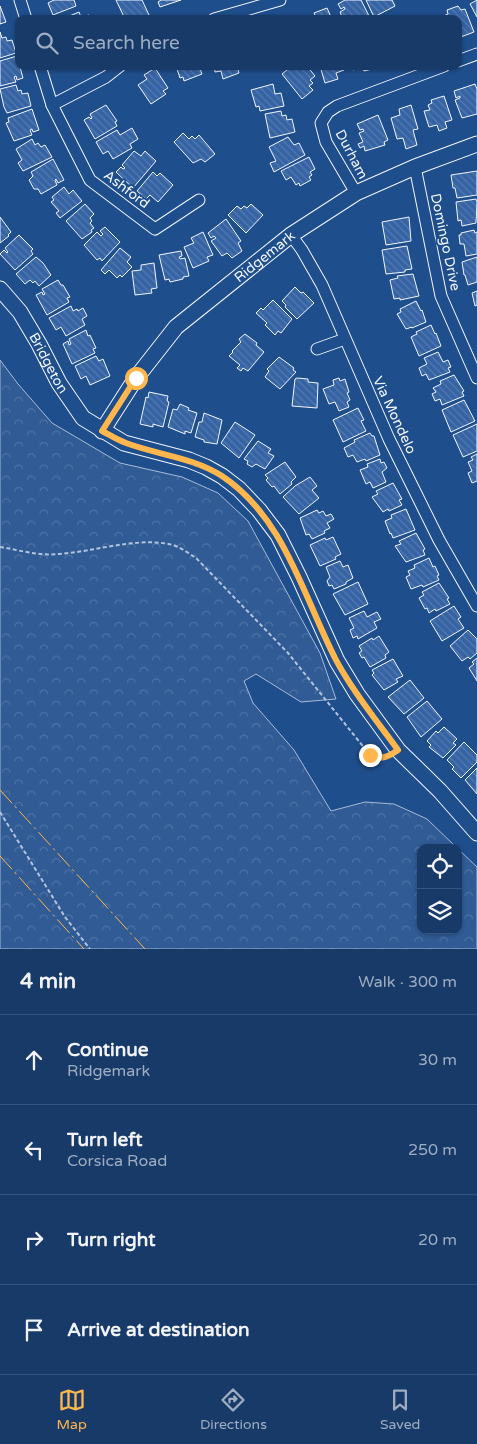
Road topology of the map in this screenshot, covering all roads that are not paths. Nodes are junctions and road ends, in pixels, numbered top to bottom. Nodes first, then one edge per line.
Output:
1 (20, 0) edge
2 (280, 0) edge
3 (25, 15) edge
4 (228, 15) edge
5 (477, 54) edge
6 (462, 60) edge
7 (41, 70) edge
8 (115, 70) edge
9 (433, 70) edge
10 (52, 105) junction
11 (477, 144) edge
12 (415, 167) junction
13 (356, 193) junction
14 (199, 200) dead end
15 (291, 235) junction
16 (0, 289) edge
17 (345, 339) junction
18 (317, 349) dead end
19 (477, 378) edge
20 (102, 431) junction
21 (477, 606) edge
22 (477, 833) edge

1 - 3 street
2 - 4 street
5 - 6 street
7 - 10 street, Ashford
8 - 10 street
9 - 13 street, Durham
10 - 14 street, Ashford
11 - 12 street, Ridgemark
12 - 13 street, Ridgemark
12 - 19 street, Domingo Drive
13 - 15 street, Ridgemark
15 - 17 street, Via Mondelo
15 - 20 street, Ridgemark
16 - 20 street, Bridgeton
17 - 18 street
17 - 21 street, Via Mondelo
20 - 22 street, Bridgeton

